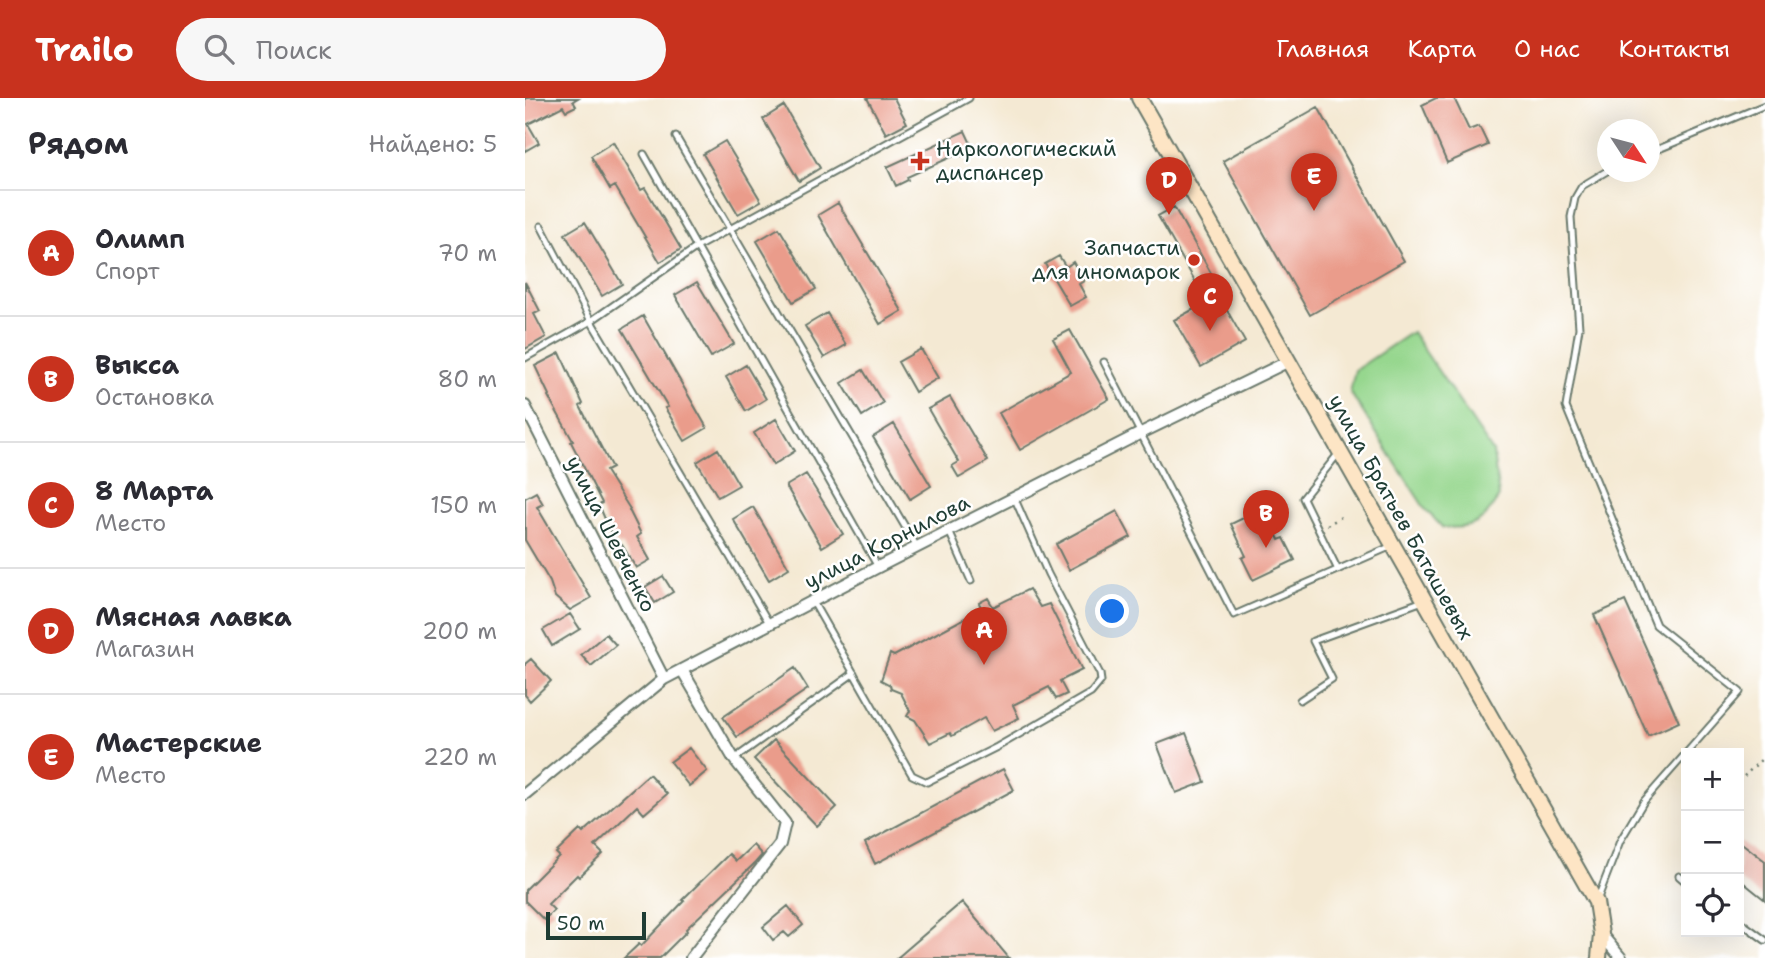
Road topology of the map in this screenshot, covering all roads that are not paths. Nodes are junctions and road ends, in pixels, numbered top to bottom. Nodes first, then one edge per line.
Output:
1 (969, 98) edge
2 (1139, 98) edge
3 (1765, 105) edge
4 (676, 137) dead end
5 (1660, 149) edge
6 (644, 154) dead end
7 (1597, 175) edge
8 (541, 226) dead end
9 (729, 229) junction
10 (697, 247) junction
11 (591, 321) junction
12 (525, 358) edge
13 (1289, 361) junction
14 (1104, 362) dead end
15 (525, 407) edge
16 (1141, 433) junction
17 (1340, 451) junction
18 (1014, 497) junction
19 (949, 531) junction
20 (917, 547) junction
21 (1392, 547) junction
22 (878, 567) junction
23 (1338, 570) junction
24 (971, 581) dead end
25 (813, 601) junction
26 (1423, 601) junction
27 (769, 623) junction
28 (683, 670) junction
29 (854, 673) junction
30 (664, 679) junction
31 (1300, 700) dead end
32 (734, 758) junction
33 (525, 794) edge
34 (1596, 902) junction
35 (1744, 925) edge
36 (1601, 934) junction
37 (1765, 940) edge
38 (691, 958) edge
39 (1599, 958) edge
40 (1621, 958) edge

1 - 9 lane
2 - 13 street, улица Братьев Баташевых
3 - 5 lane
4 - 9 lane
6 - 10 lane
7 - 34 lane
8 - 11 lane
9 - 10 lane
9 - 20 lane
10 - 11 lane
10 - 22 lane
11 - 12 lane
11 - 27 lane
13 - 16 street, улица Корнилова
13 - 17 street, улица Братьев Баташевых
14 - 16 lane
15 - 30 street, улица Шевченко
16 - 18 street, улица Корнилова
16 - 23 lane
17 - 21 street, улица Братьев Баташевых
17 - 23 lane
18 - 19 street, улица Корнилова
18 - 29 lane
19 - 20 street, улица Корнилова
19 - 24 lane
20 - 22 street, улица Корнилова
21 - 23 lane
21 - 26 street, улица Братьев Баташевых
22 - 25 street, улица Корнилова
25 - 27 street, улица Корнилова
25 - 29 lane
26 - 31 lane
26 - 34 street, улица Братьев Баташевых
27 - 28 street, улица Корнилова
28 - 30 street, улица Корнилова
28 - 32 street
29 - 32 lane
30 - 33 street, улица Корнилова
32 - 38 street
34 - 36 street, улица Братьев Баташевых
35 - 37 lane
36 - 39 street, улица Братьев Баташевых
36 - 40 street

